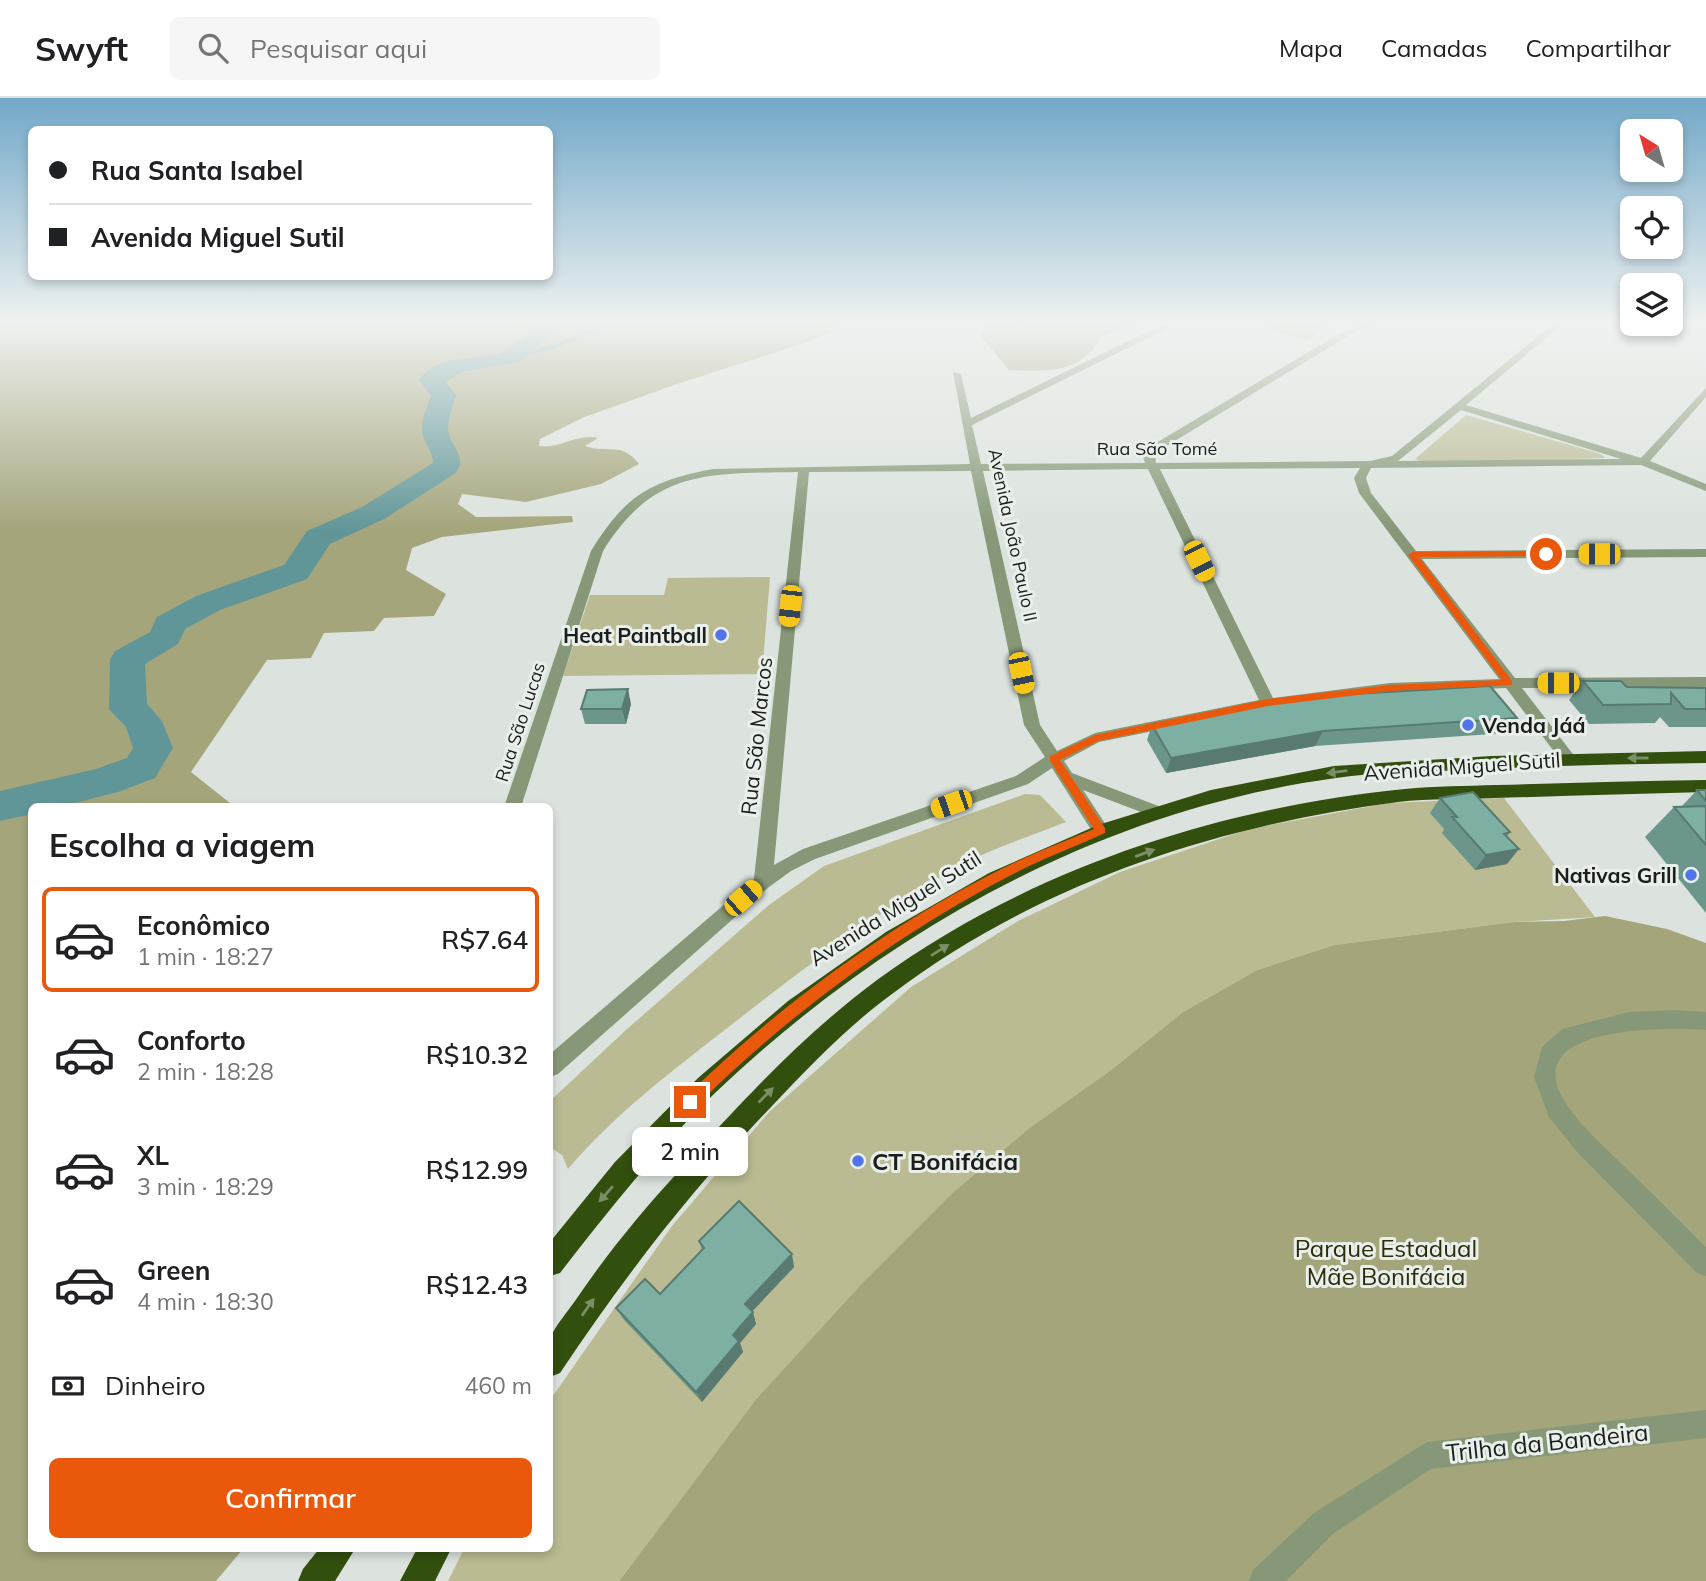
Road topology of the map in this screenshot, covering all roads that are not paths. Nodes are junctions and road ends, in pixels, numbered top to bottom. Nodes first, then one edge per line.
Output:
1 (960, 392) edge
2 (1031, 392) edge
3 (1247, 392) edge
4 (1476, 392) edge
5 (1705, 392) edge
6 (1459, 406) junction
7 (968, 423) junction
8 (1643, 462) junction
9 (977, 465) junction
10 (1367, 465) junction
11 (1153, 466) junction
12 (804, 468) junction
13 (673, 481) joint
14 (1706, 488) edge
15 (1706, 553) edge
16 (1413, 555) junction
17 (1706, 682) edge
18 (1509, 683) junction
19 (1268, 703) junction
20 (1706, 757) edge
21 (1568, 758) junction
22 (1054, 759) junction
23 (1068, 778) junction
24 (1706, 786) edge
25 (513, 803) edge
26 (1155, 811) junction
27 (1101, 831) junction
28 (763, 882) junction
29 (1706, 1021) edge
30 (553, 1064) edge
31 (553, 1259) edge
32 (1706, 1264) edge
33 (553, 1359) edge
34 (1706, 1424) edge
35 (337, 1552) edge
36 (433, 1552) edge
37 (315, 1581) edge
38 (417, 1581) edge
39 (1264, 1581) edge

1 - 7 street, Avenida João Paulo II
2 - 7 street
3 - 11 street
4 - 6 street
5 - 8 street
6 - 8 street
6 - 10 street
7 - 9 street, Avenida João Paulo II
8 - 10 street, Rua São Tomé
8 - 14 street
9 - 11 street, Rua São Tomé
9 - 12 street, Rua São Tomé
9 - 22 street, Avenida João Paulo II
10 - 11 street, Rua São Tomé
10 - 16 street
11 - 19 street
12 - 13 street, Rua São Tomé
12 - 28 street, Rua São Marcos
13 - 25 street, Rua São Lucas
15 - 16 street
16 - 18 street
17 - 18 street
18 - 19 street
18 - 21 street
19 - 22 street
20 -> 21 highway, Avenida Miguel Sutil
21 -> 26 highway, Avenida Miguel Sutil
22 - 23 street, Avenida João Paulo II
22 - 28 street
23 - 26 street
23 - 27 street, Avenida João Paulo II
33 -> 24 highway, Avenida Miguel Sutil
26 - 27 highway, Avenida Miguel Sutil
27 -> 31 highway, Avenida Miguel Sutil
28 - 30 street
29 - 32 street
34 - 39 street, Trilha da Bandeira
35 - 37 highway
36 - 38 highway

